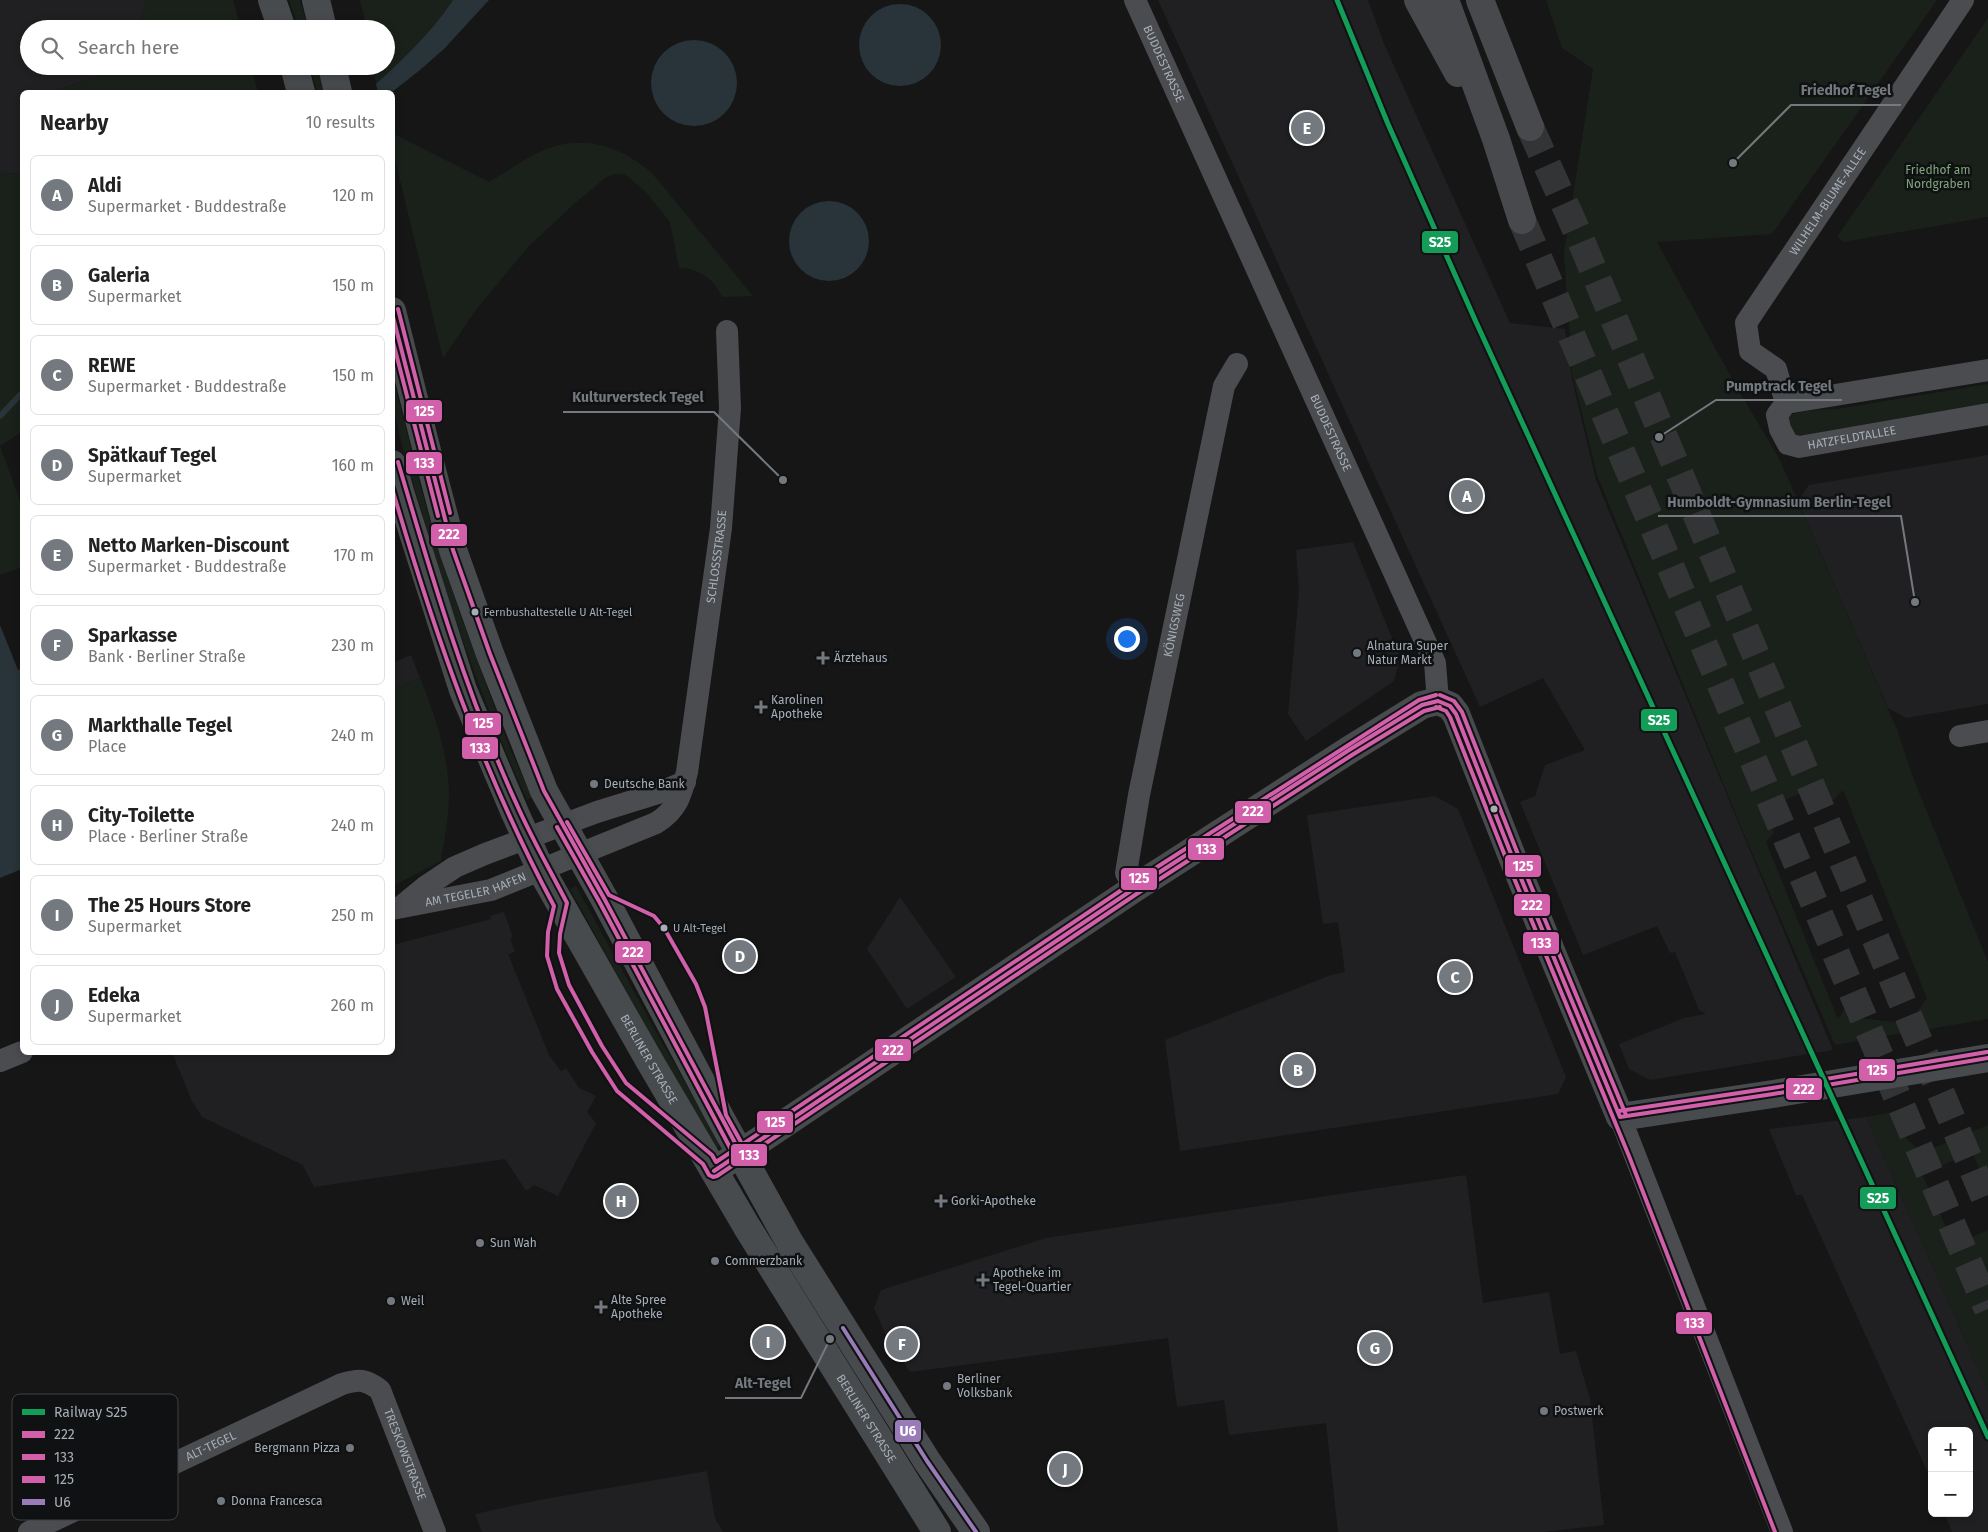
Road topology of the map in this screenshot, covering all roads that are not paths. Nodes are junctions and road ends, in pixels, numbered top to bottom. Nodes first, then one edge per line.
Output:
1 (272, 0) edge
2 (316, 0) edge
3 (1136, 0) edge
4 (1418, 0) edge
5 (1445, 0) edge
6 (1480, 0) edge
7 (1493, 0) edge
8 (1963, 0) edge
9 (279, 20) edge
10 (321, 20) edge
11 (296, 75) edge
12 (334, 75) edge
13 (1509, 75) junction
14 (300, 90) edge
15 (338, 90) edge
16 (1530, 127) tunnel mouth
17 (1496, 139) junction
18 (1522, 220) tunnel mouth
19 (395, 323) edge
20 (727, 331) dead end
21 (1237, 364) dead end
22 (1988, 370) edge
23 (1786, 403) junction
24 (1988, 414) edge
25 (395, 475) edge
26 (1438, 701) junction
27 (1988, 731) edge
28 (1960, 736) dead end
29 (684, 782) junction
30 (562, 824) junction
31 (526, 838) junction
32 (579, 855) junction
33 (542, 870) junction
34 (1135, 888) junction
35 (396, 908) edge
36 (20, 1053) edge
37 (1988, 1058) edge
38 (0, 1061) edge
39 (1620, 1117) junction
40 (741, 1154) junction
41 (714, 1170) junction
42 (368, 1382) joint
43 (178, 1462) edge
44 (54, 1520) edge
45 (29, 1532) edge
46 (435, 1532) edge
47 (937, 1532) edge
48 (976, 1532) edge
49 (1782, 1532) edge

1 - 9 main road
2 - 10 main road
3 - 26 street, BUDDESTRASSE
4 - 17 highway
5 - 17 highway
6 - 13 highway
7 - 13 highway
8 - 23 street, WILHELM-BLUME-ALLEE
11 - 14 main road
12 - 15 main road
13 - 16 highway
17 - 18 highway
19 - 30 main road
20 - 29 street, SCHLOSSSTRASSE
21 - 34 street, KÖNIGSWEG
22 - 23 street
23 - 24 street, HATZFELDTALLEE
25 - 31 main road, BERLINER STRASSE
26 - 34 main road
26 - 39 main road
27 - 28 street
29 - 30 street
29 - 32 street, SCHLOSSSTRASSE
30 - 31 street
30 - 32 main road
31 - 33 main road, BERLINER STRASSE
31 - 35 street, AM TEGELER HAFEN
32 - 33 street, AM TEGELER HAFEN
32 - 40 main road
33 - 35 street, AM TEGELER HAFEN
33 - 41 main road, BERLINER STRASSE
34 - 40 main road
36 - 38 street
37 - 39 main road
39 - 49 street
40 - 41 main road
40 - 48 main road
41 - 47 main road, BERLINER STRASSE
42 - 43 street, ALT-TEGEL
42 - 46 street, TRESKOWSTRASSE
44 - 45 street, ALT-TEGEL

